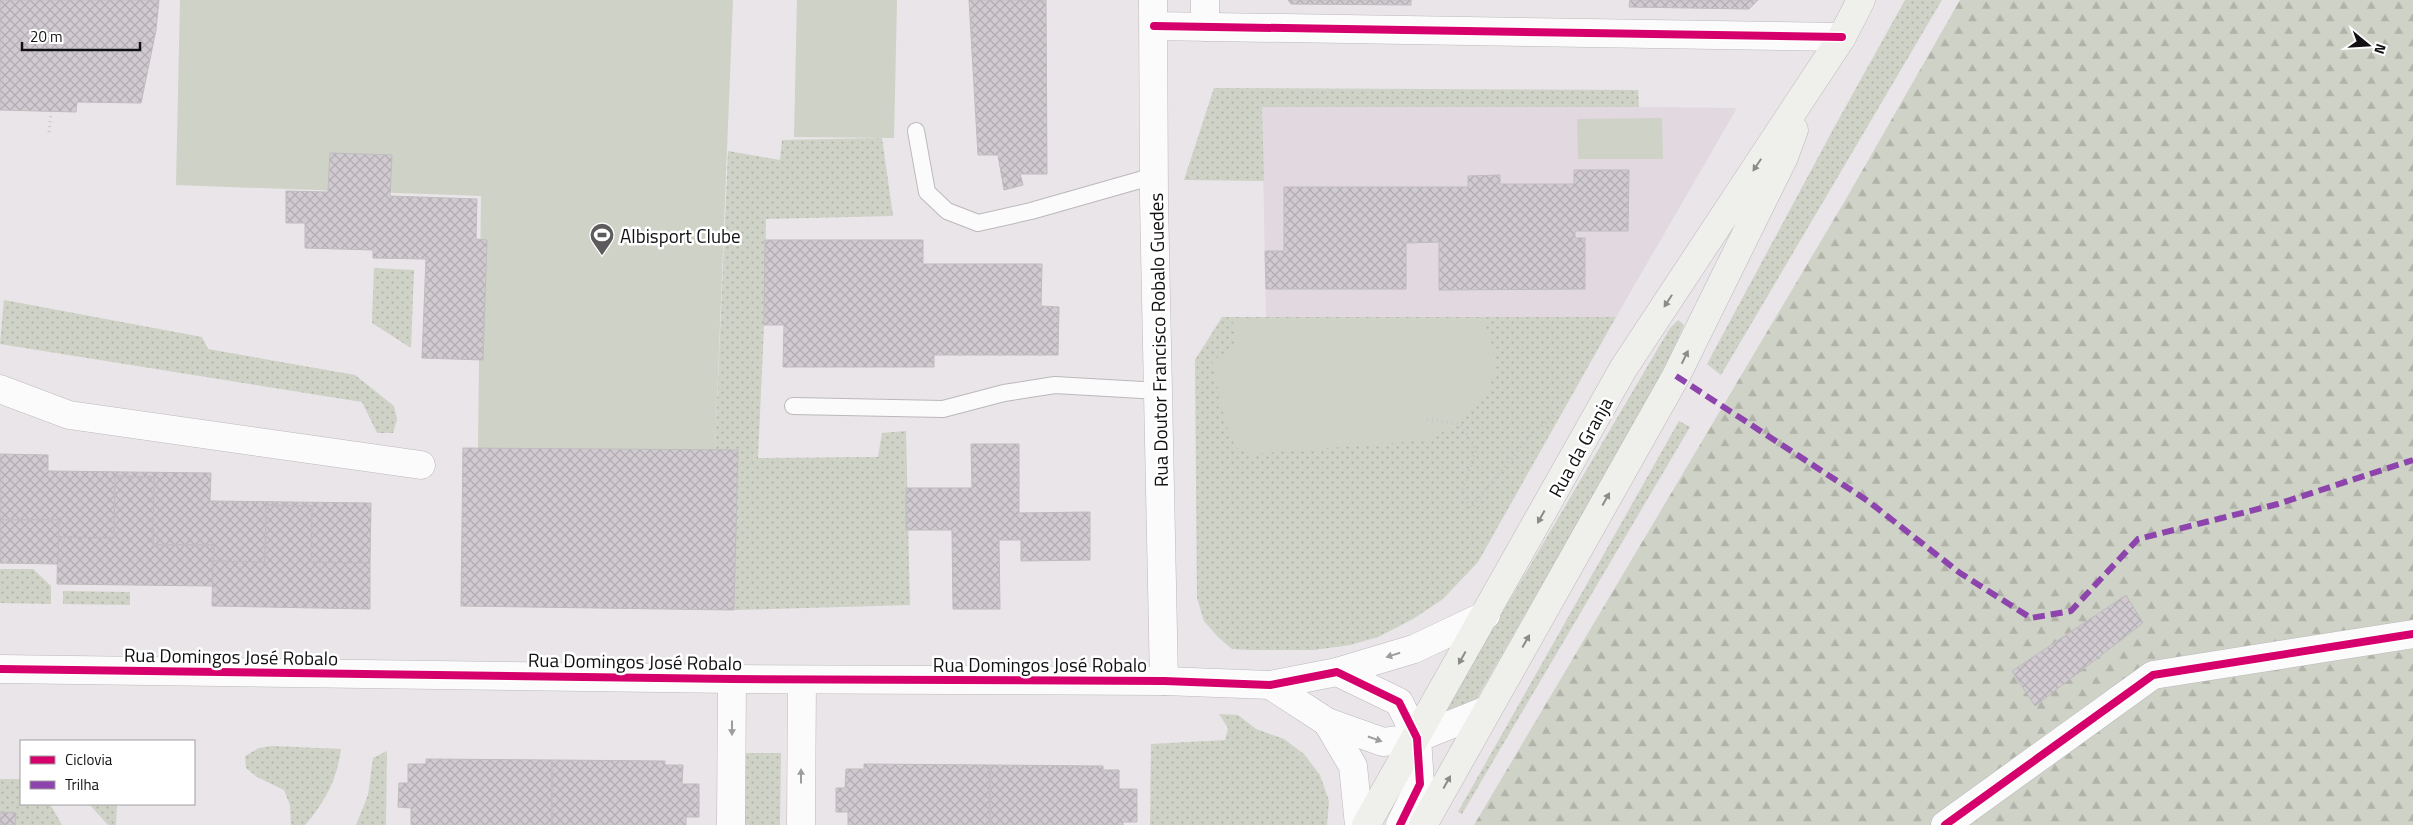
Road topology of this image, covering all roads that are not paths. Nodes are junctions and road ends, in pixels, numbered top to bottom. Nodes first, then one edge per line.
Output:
1 (1205, 0) edge
2 (1861, 0) edge
3 (1153, 13) edge
4 (1205, 27) junction
5 (1842, 37) junction
6 (1814, 81) junction
7 (916, 131) dead end
8 (1154, 176) junction
9 (0, 389) edge
10 (1159, 391) junction
11 (793, 406) dead end
12 (421, 465) dead end
13 (1486, 615) junction
14 (2413, 634) edge
15 (0, 669) edge
16 (1337, 672) junction
17 (732, 679) junction
18 (802, 680) junction
19 (1164, 681) junction
20 (1270, 686) junction
21 (1487, 710) junction
22 (1327, 722) junction
23 (1417, 738) junction
24 (731, 825) edge
25 (801, 825) edge
26 (1359, 825) edge
27 (1366, 825) edge
28 (1400, 825) edge
29 (1423, 825) edge
30 (1945, 825) edge

1 - 4 street
2 - 5 main road, Rua da Granja
3 - 4 street
3 - 8 street, Rua Doutor Francisco Robalo Guedes
4 - 5 street
5 - 6 main road, Rua da Granja
6 -> 13 main road, Rua da Granja
21 -> 6 main road, Rua da Granja
7 - 8 lane
8 - 10 street, Rua Doutor Francisco Robalo Guedes
9 - 12 street
10 - 11 lane
10 - 19 street, Rua Doutor Francisco Robalo Guedes
13 -> 16 street, Rua Domingos José Robalo
13 -> 23 main road, Rua da Granja
14 - 30 street
15 - 17 street, Rua Domingos José Robalo
16 - 20 street, Rua Domingos José Robalo
16 - 23 street
17 - 18 street, Rua Domingos José Robalo
17 -> 24 street
18 - 19 street, Rua Domingos José Robalo
25 -> 18 street
19 - 20 street, Rua Domingos José Robalo
20 - 22 street
21 - 23 street
29 -> 21 main road, Rua da Granja
22 -> 23 street
22 - 26 street
23 - 27 main road, Rua da Granja
23 - 28 street

